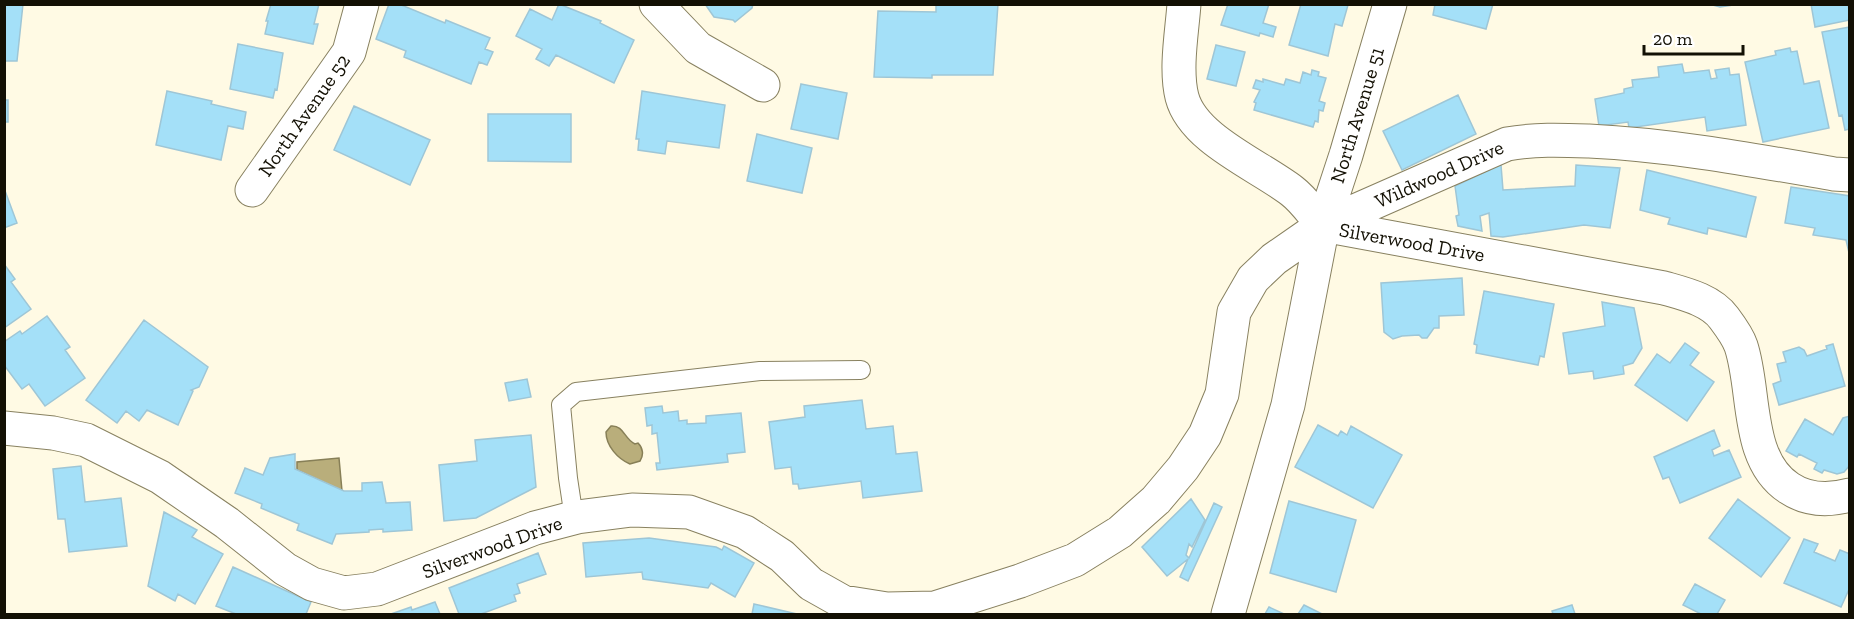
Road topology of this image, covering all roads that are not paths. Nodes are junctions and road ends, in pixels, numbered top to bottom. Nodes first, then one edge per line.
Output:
1 (362, 4) edge
2 (656, 4) edge
3 (1184, 4) edge
4 (1390, 4) edge
5 (763, 85) dead end
6 (1850, 175) edge
7 (252, 190) dead end
8 (1323, 225) junction
9 (861, 370) dead end
10 (4, 428) edge
11 (1850, 495) edge
12 (574, 518) junction
13 (1228, 615) edge

1 - 7 street, North Avenue 52
2 - 5 street
3 - 8 street
4 - 8 street, North Avenue 51
6 - 8 street, Wildwood Drive
8 - 11 street, Silverwood Drive
8 - 12 street, Silverwood Drive
8 - 13 street
9 - 12 lane
10 - 12 street, Silverwood Drive

